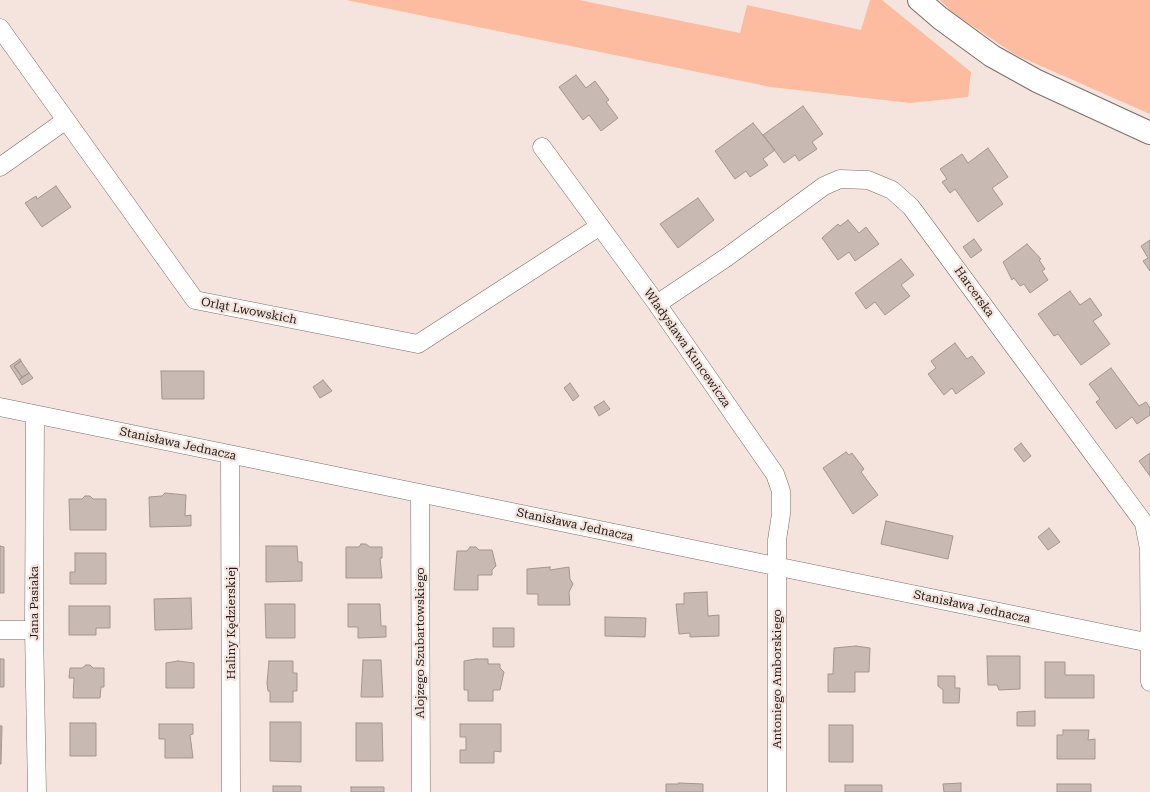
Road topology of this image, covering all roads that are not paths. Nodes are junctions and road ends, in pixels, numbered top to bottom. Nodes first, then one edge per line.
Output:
1 (919, 0) edge
2 (0, 28) edge
3 (66, 120) junction
4 (1150, 133) edge
5 (542, 147) dead end
6 (0, 168) edge
7 (600, 226) junction
8 (657, 304) junction
9 (0, 407) edge
10 (35, 414) junction
11 (230, 455) junction
12 (420, 494) junction
13 (777, 567) junction
14 (0, 630) edge
15 (34, 630) junction
16 (1150, 643) edge
17 (1150, 682) edge
18 (37, 792) edge
19 (231, 792) edge
20 (421, 792) edge
21 (777, 792) edge

1 - 4 street
2 - 3 street, Orląt Lwowskich
3 - 6 street
3 - 7 street, Orląt Lwowskich
5 - 7 street, Władysława Kuncewicza
7 - 8 street, Władysława Kuncewicza
8 - 13 street, Władysława Kuncewicza
8 - 16 street, Harcerska
9 - 10 street, Stanisława Jednacza
10 - 11 street, Stanisława Jednacza
10 - 15 street, Jana Pasiaka
11 - 12 street, Stanisława Jednacza
11 - 19 street, Haliny Kędzierskiej
12 - 13 street, Stanisława Jednacza
12 - 20 street, Alojzego Szubartowskiego
13 - 16 street, Stanisława Jednacza
13 - 21 street, Antoniego Amborskiego
14 - 15 street
15 - 18 street, Jana Pasiaka
16 - 17 street, Harcerska

